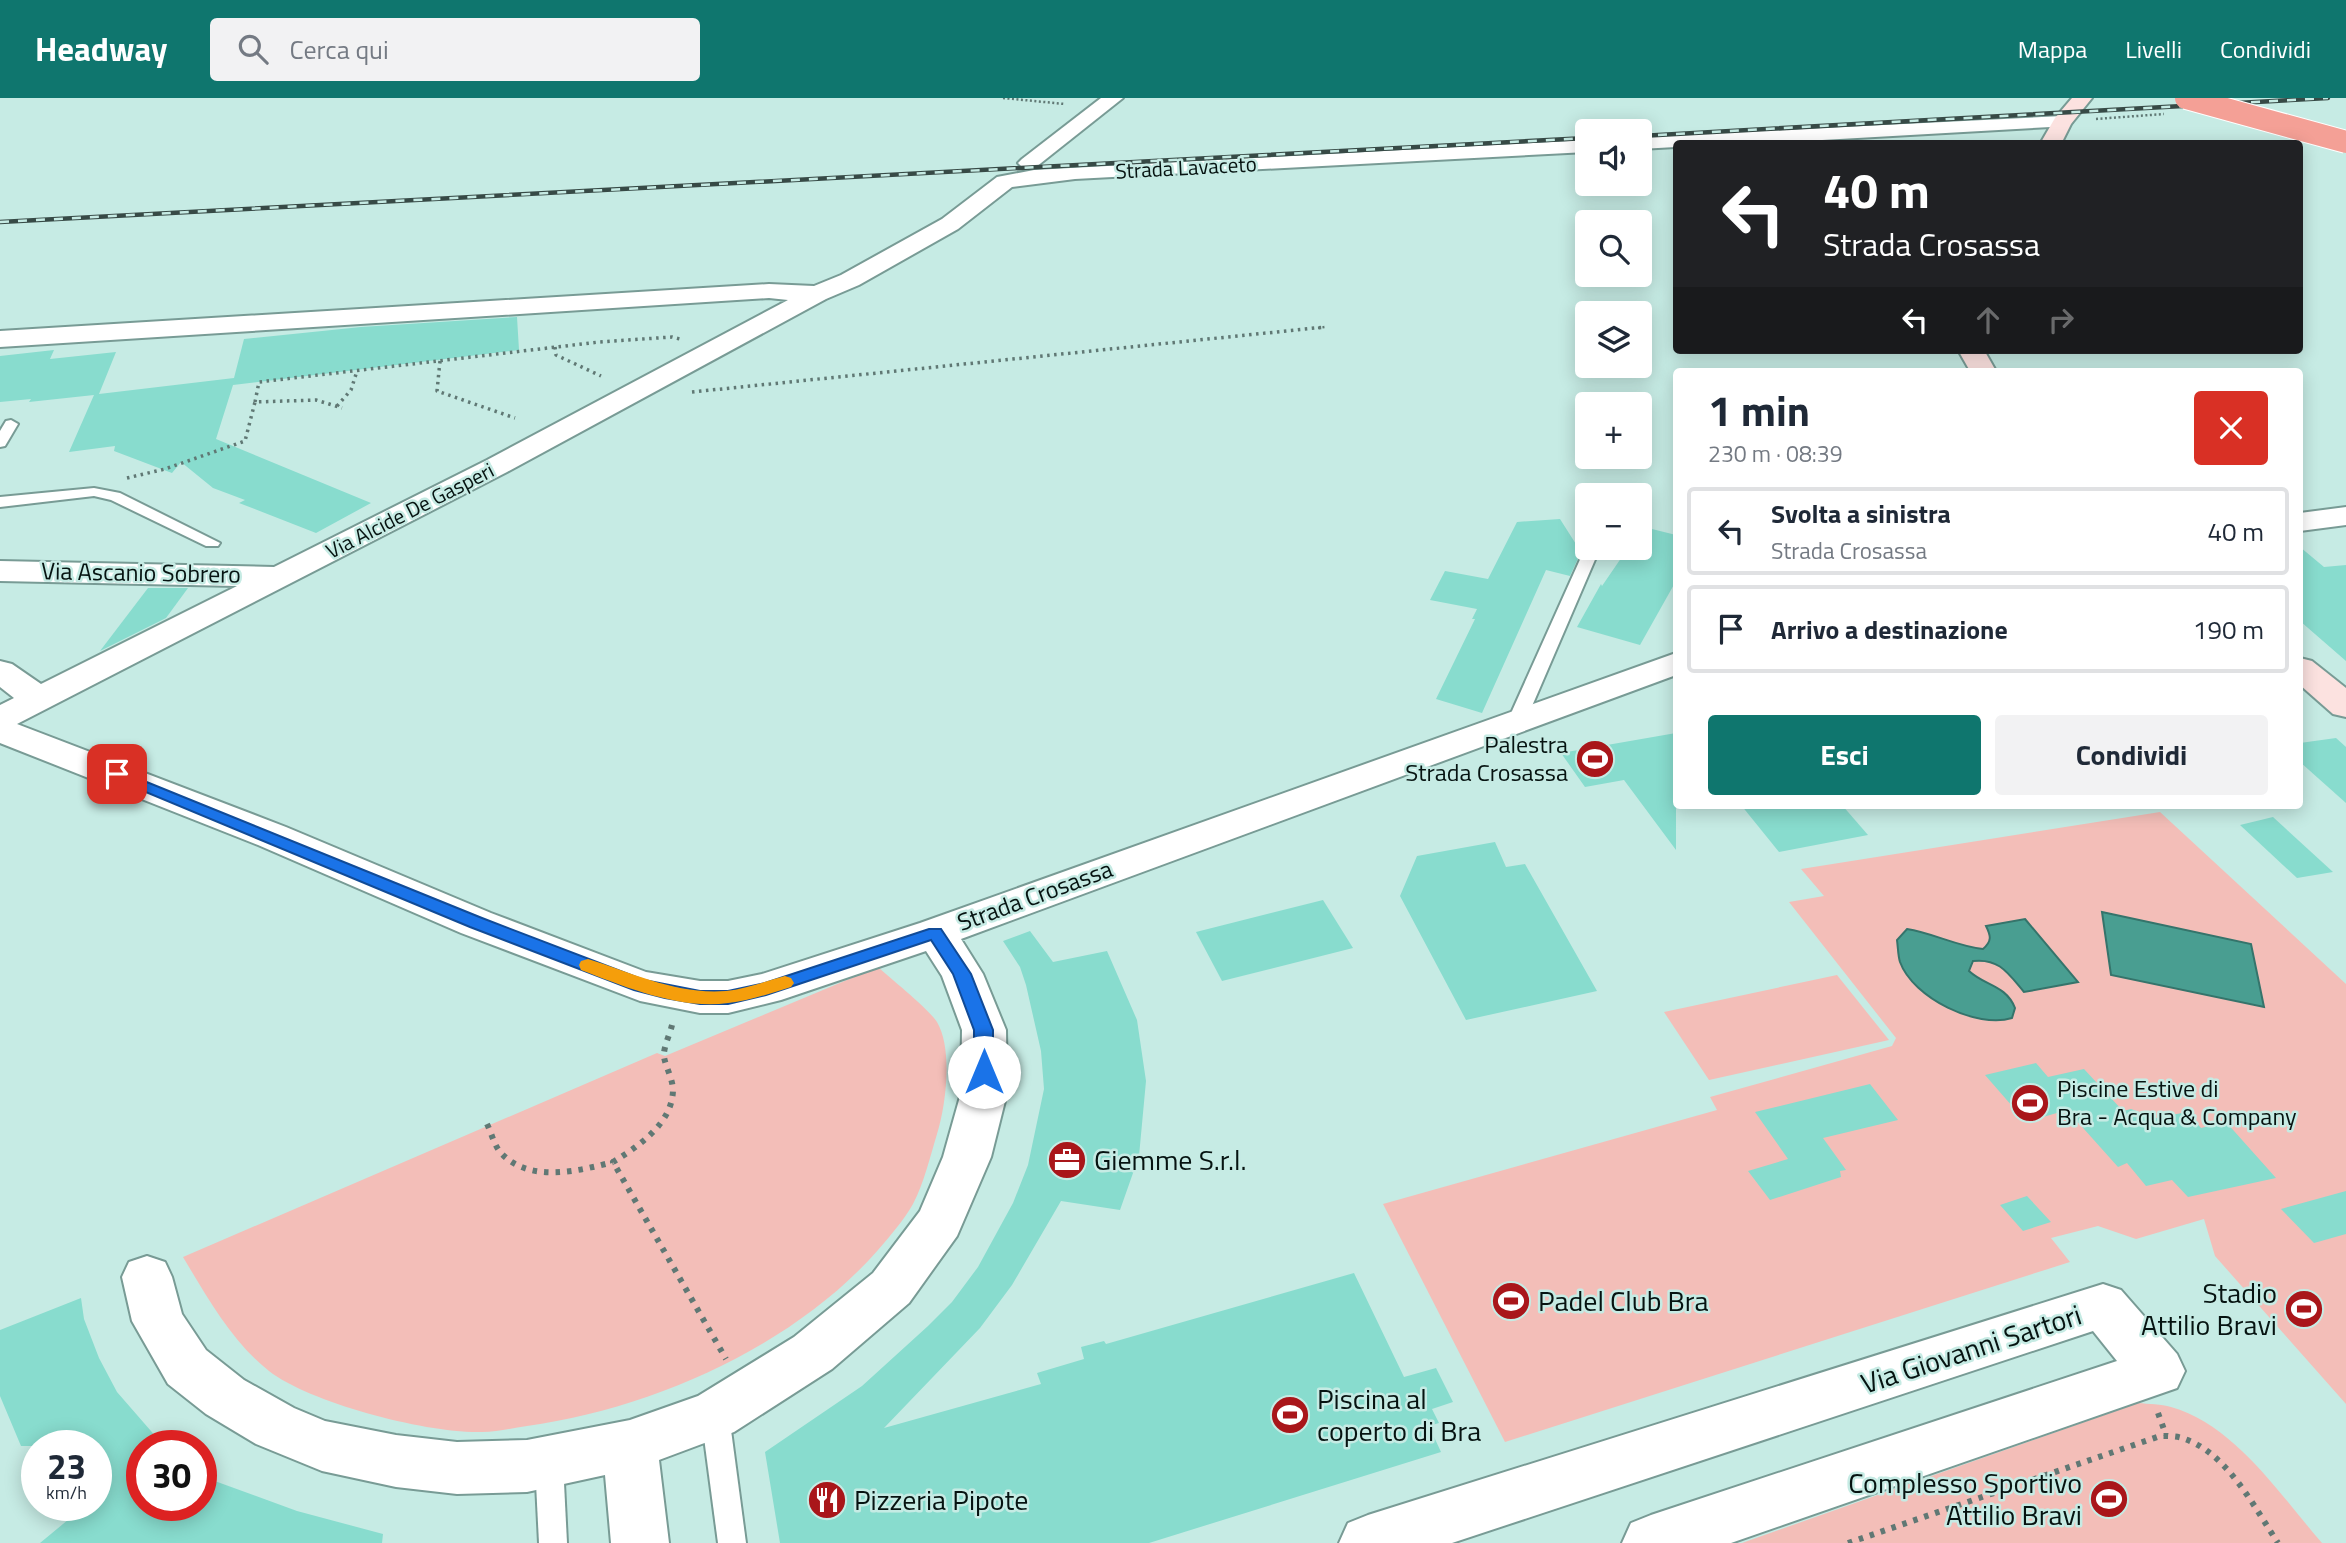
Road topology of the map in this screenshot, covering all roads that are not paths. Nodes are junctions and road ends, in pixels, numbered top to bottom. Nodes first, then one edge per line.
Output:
1 (2082, 98) edge
2 (2186, 98) edge
3 (2213, 98) edge
4 (1107, 102) edge
5 (2062, 122) junction
6 (2346, 135) edge
7 (1700, 140) edge
8 (2052, 140) edge
9 (1673, 141) edge
10 (1652, 142) edge
11 (2346, 142) edge
12 (1575, 147) edge
13 (1029, 163) dead end
14 (817, 294) junction
15 (0, 339) edge
16 (11, 424) dead end
17 (0, 443) edge
18 (0, 502) edge
19 (2346, 516) edge
20 (2303, 522) edge
21 (212, 543) dead end
22 (1587, 560) edge
23 (0, 571) edge
24 (283, 577) junction
25 (1673, 664) edge
26 (2303, 670) edge
27 (0, 671) edge
28 (40, 700) junction
29 (2346, 706) edge
30 (0, 719) edge
31 (1517, 720) junction
32 (0, 730) edge
33 (935, 933) junction
34 (148, 1277) dead end
35 (732, 1405) junction
36 (630, 1445) junction
37 (549, 1463) junction
38 (553, 1543) edge
39 (640, 1543) edge
40 (732, 1543) edge
41 (1368, 1543) edge
42 (1651, 1543) edge

1 - 5 street
2 - 11 highway, bridge
3 - 6 highway
4 - 13 street
5 - 7 street
5 - 8 street
9 - 10 street
12 - 14 street, Strada Lavaceto
14 - 15 street
14 - 24 street, Via Alcide De Gasperi
16 - 17 lane
18 - 21 lane
19 - 20 street
22 - 31 lane
23 - 24 street, Via Ascanio Sobrero
24 - 28 street, Via Alcide De Gasperi
25 - 31 street, Strada Crosassa
26 - 29 street
27 - 28 street
28 - 30 street, Via Alcide De Gasperi
31 - 33 street, Strada Crosassa
32 - 33 street, Strada Crosassa
33 - 35 street
34 - 37 street
35 - 36 street
35 - 40 lane
36 - 37 street
36 - 39 street
37 - 38 lane
41 - 42 street, Via Giovanni Sartori

